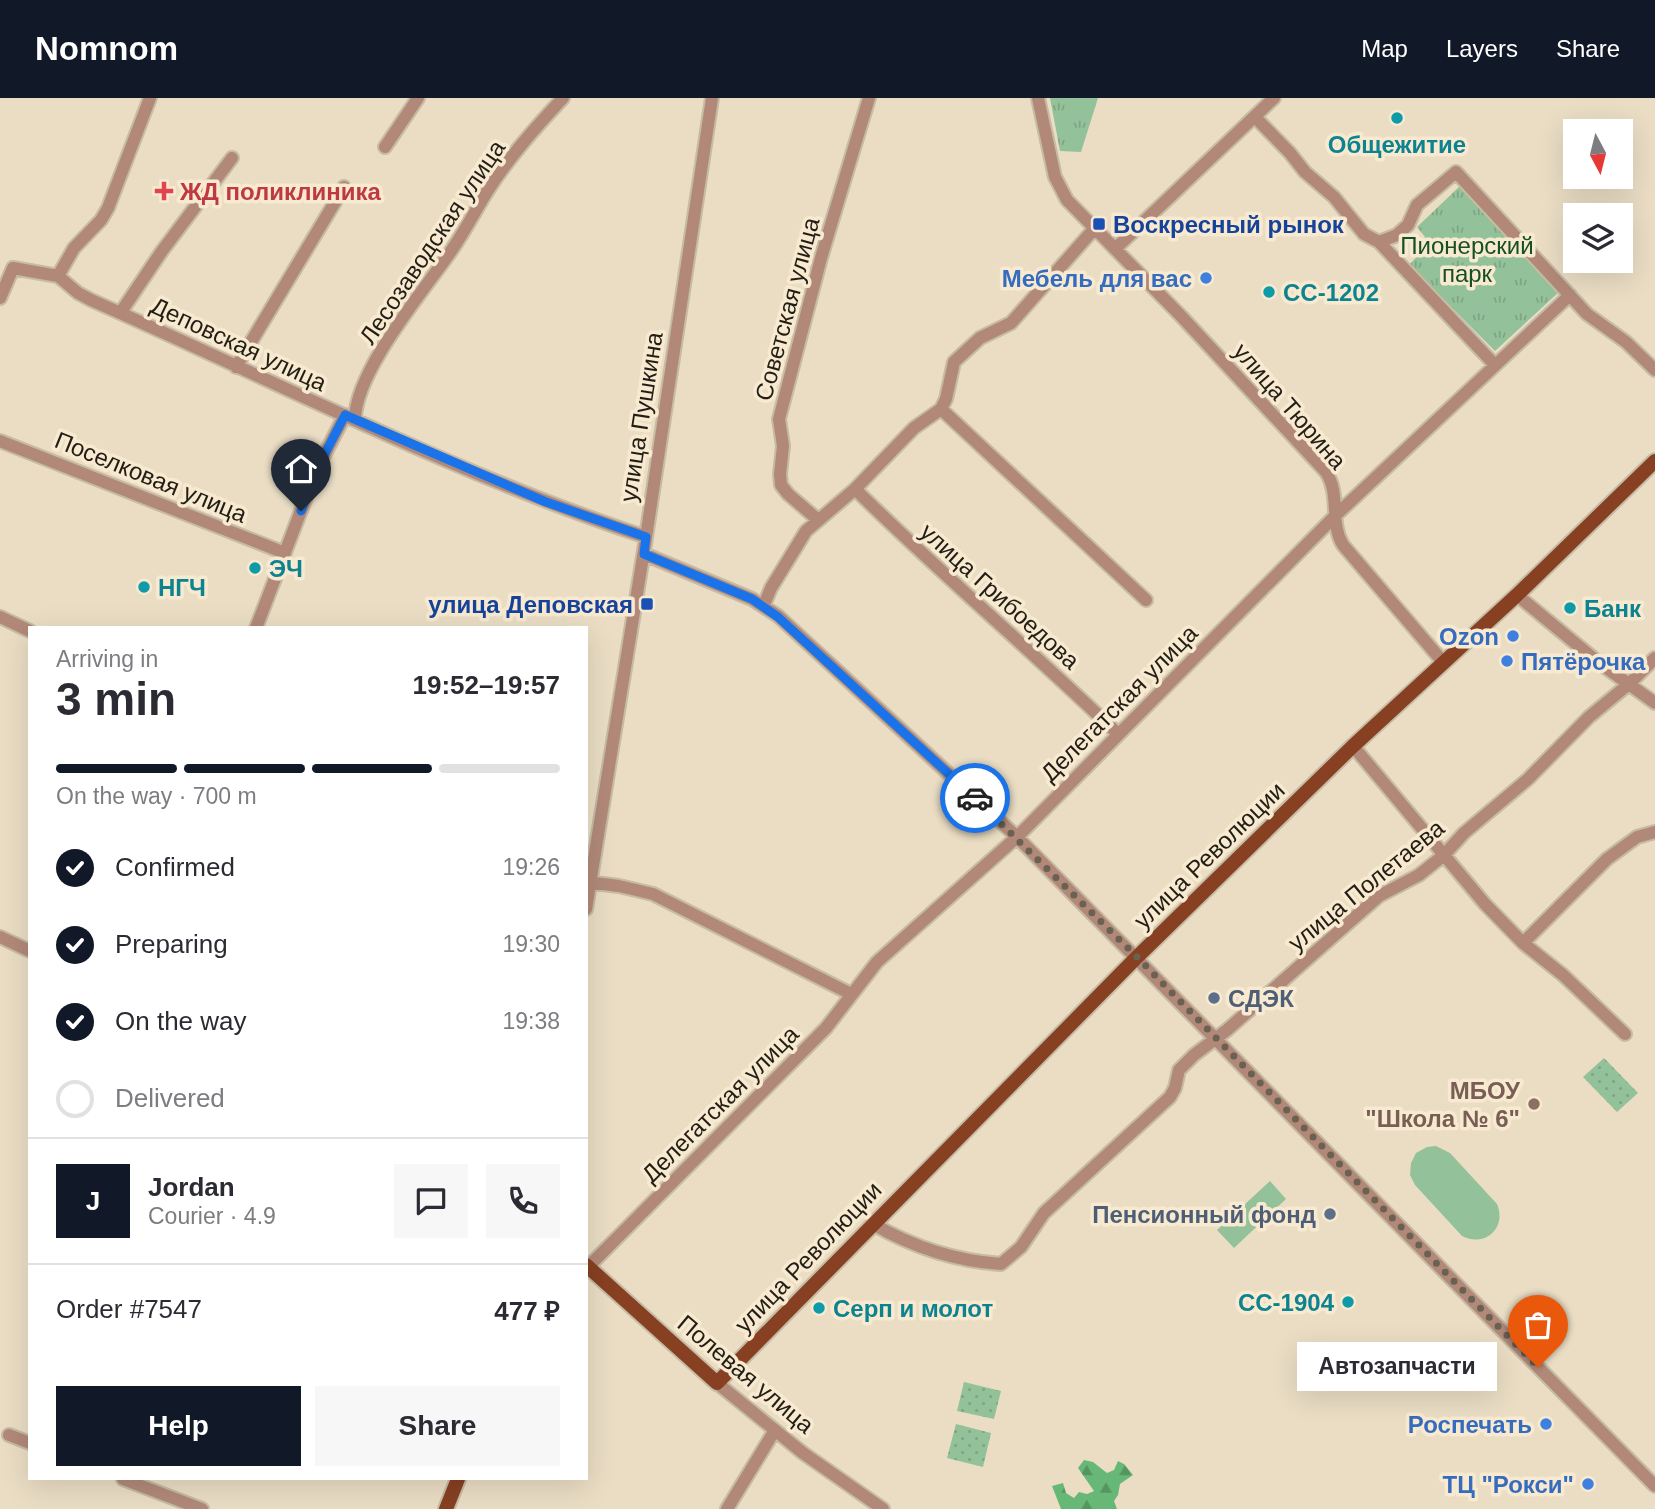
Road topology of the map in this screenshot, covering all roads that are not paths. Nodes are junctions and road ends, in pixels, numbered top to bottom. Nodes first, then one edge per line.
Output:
1 (150, 98) edge
2 (418, 98) edge
3 (563, 98) edge
4 (712, 98) edge
5 (869, 98) edge
6 (1038, 98) edge
7 (1274, 98) edge
8 (1255, 117) junction
9 (384, 147) dead end
10 (232, 158) dead end
11 (344, 187) dead end
12 (1094, 229) junction
13 (1379, 242) junction
14 (1115, 249) junction
15 (58, 276) junction
16 (1570, 295) junction
17 (0, 298) edge
18 (121, 312) junction
19 (1494, 365) junction
20 (236, 367) junction
21 (1655, 370) edge
22 (941, 409) junction
23 (350, 417) junction
24 (0, 441) edge
25 (1655, 461) edge
26 (855, 489) junction
27 (1335, 516) junction
28 (817, 519) junction
29 (646, 537) junction
30 (285, 554) junction
31 (644, 554) junction
32 (1517, 595) junction
33 (1146, 600) dead end
34 (764, 606) junction
35 (0, 617) edge
36 (257, 626) edge
37 (28, 630) edge
38 (1655, 658) edge
39 (1443, 662) junction
40 (1630, 683) junction
41 (1655, 703) edge
42 (1117, 733) junction
43 (1353, 746) junction
44 (1655, 832) edge
45 (1017, 837) junction
46 (1444, 855) junction
47 (588, 882) edge
48 (0, 937) edge
49 (1523, 943) junction
50 (28, 950) edge
51 (1137, 957) junction
52 (851, 994) junction
53 (1625, 1034) dead end
54 (1216, 1038) junction
55 (873, 1224) junction
56 (588, 1265) edge
57 (588, 1267) edge
58 (718, 1383) junction
59 (775, 1430) junction
60 (9, 1436) dead end
61 (28, 1442) edge
62 (125, 1480) edge
63 (458, 1480) edge
64 (1655, 1486) edge
65 (202, 1509) edge
66 (446, 1509) edge
67 (727, 1509) edge
68 (883, 1509) edge

1 - 15 street
2 - 9 street
3 - 23 street, Лесозаводская улица
4 - 29 street, улица Пушкина
5 - 28 street, Советская улица
6 - 12 street, улица Тюрина
7 - 8 street
8 - 13 street
8 - 14 street
10 - 18 street
11 - 20 street
12 - 14 street, улица Тюрина
12 - 22 street
13 - 16 street
13 - 19 street
14 - 27 street, улица Тюрина
15 - 17 street, Деповская улица
15 - 18 street, Деповская улица
16 - 19 street, Делегатская улица
16 - 21 street
18 - 20 street, Деповская улица
19 - 27 street, Делегатская улица
20 - 23 street, Деповская улица
22 - 26 street
22 - 33 street
23 - 29 street, Деповская улица
23 - 30 street, Лесозаводская улица
24 - 30 street, Поселковая улица
25 - 32 main road, улица Революции
26 - 28 street
26 - 42 street, улица Грибоедова
27 - 39 street, улица Тюрина
27 - 42 street, Делегатская улица
28 - 34 street
29 - 31 street, улица Пушкина
30 - 36 street, Лесозаводская улица
31 - 34 street
31 - 47 street, улица Пушкина
32 - 39 main road, улица Революции
32 - 40 street
34 - 45 street
35 - 37 street
38 - 40 street, улица Полетаева
39 - 43 main road, улица Революции
40 - 41 street
40 - 46 street, улица Полетаева
42 - 45 street, Делегатская улица
43 - 46 street
43 - 51 main road, улица Революции
44 - 49 street
45 - 51 street
45 - 52 street, Делегатская улица
46 - 49 street
46 - 54 street, улица Полетаева
47 - 52 street
48 - 50 street
49 - 53 street
51 - 54 street
51 - 55 main road, улица Революции
52 - 56 street, Делегатская улица
54 - 55 street, улица Полетаева
54 - 64 street
55 - 58 main road, улица Революции
57 - 58 main road, Полевая улица
58 - 59 street, Полевая улица
59 - 67 street
59 - 68 street, Полевая улица
60 - 61 street
62 - 65 street
63 - 66 main road

